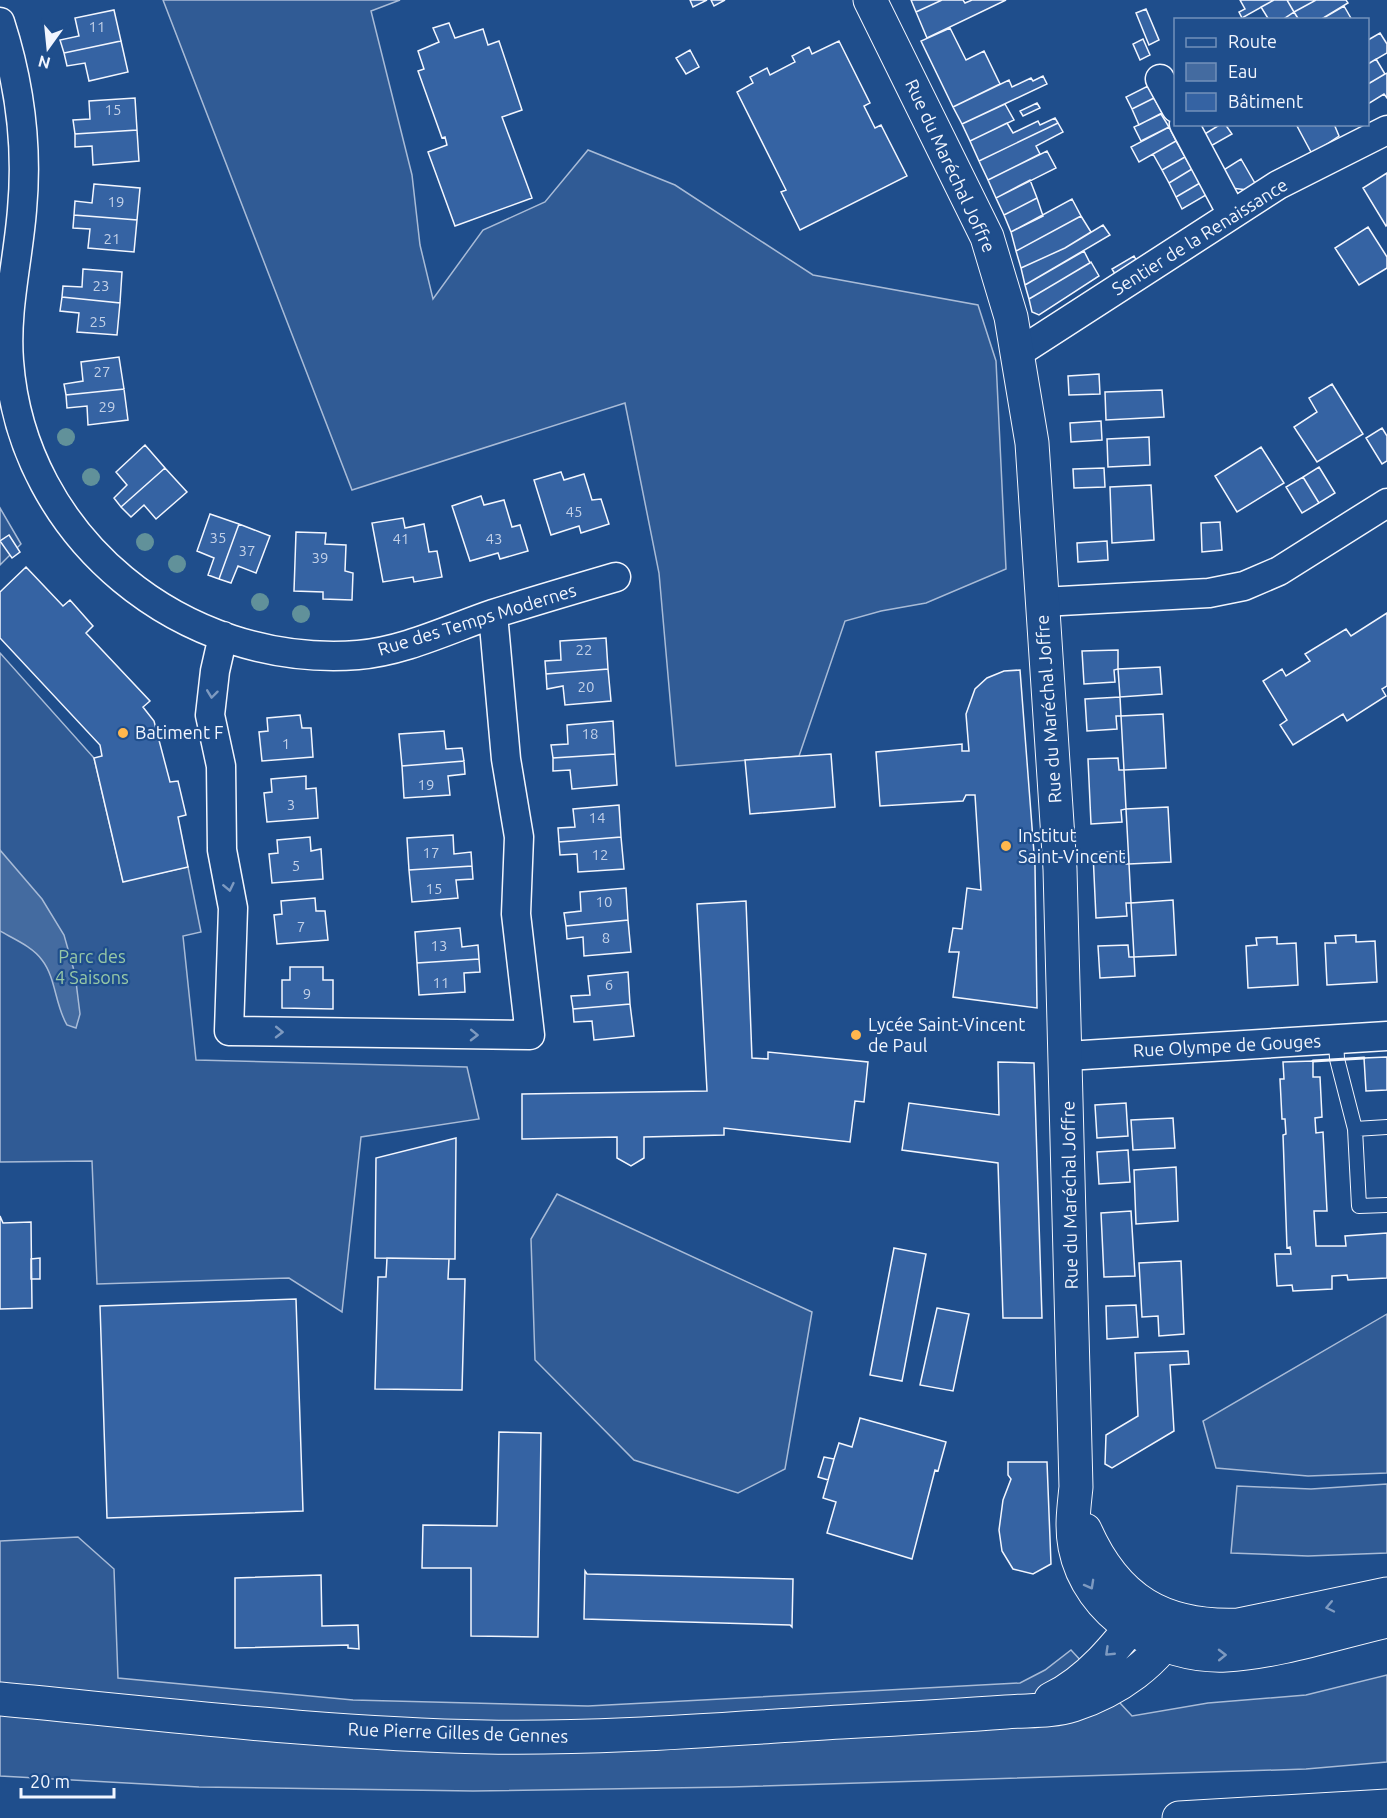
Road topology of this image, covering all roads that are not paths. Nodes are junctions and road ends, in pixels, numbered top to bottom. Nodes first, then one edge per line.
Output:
1 (870, 0) edge
2 (0, 22) edge
3 (1160, 79) dead end
4 (1174, 104) edge
5 (1185, 126) edge
6 (1387, 130) edge
7 (1232, 214) junction
8 (1018, 353) junction
9 (1387, 504) edge
10 (616, 577) dead end
11 (1042, 602) junction
12 (493, 614) junction
13 (223, 636) junction
14 (1387, 1036) edge
15 (1336, 1040) junction
16 (1067, 1056) junction
17 (1387, 1127) edge
18 (1355, 1129) junction
19 (1387, 1204) edge
20 (1387, 1594) edge
21 (1139, 1618) junction
22 (1387, 1621) edge
23 (1173, 1632) junction
24 (0, 1699) edge
25 (1025, 1710) junction
26 (1387, 1806) edge
27 (1179, 1818) edge

1 - 8 main road, Rue du Maréchal Joffre
2 - 13 street, Rue des Temps Modernes
3 - 4 street
5 - 7 street
6 - 7 street, Sentier de la Renaissance
7 - 8 street, Sentier de la Renaissance
8 - 11 main road, Rue du Maréchal Joffre
9 - 11 street
10 - 12 street, Rue des Temps Modernes
11 - 16 main road, Rue du Maréchal Joffre
12 - 13 street, Rue des Temps Modernes
13 -> 12 street
14 - 15 street, Rue Olympe de Gouges
15 - 16 street, Rue Olympe de Gouges
15 - 18 lane
16 - 21 main road, Rue du Maréchal Joffre
17 - 18 lane
18 - 19 lane
20 -> 23 main road
21 - 23 main road
21 -> 25 main road, Rue Pierre Gilles de Gennes
23 -> 22 main road
23 - 25 main road, Rue Pierre Gilles de Gennes
24 - 25 main road, Rue Pierre Gilles de Gennes
26 - 27 main road

